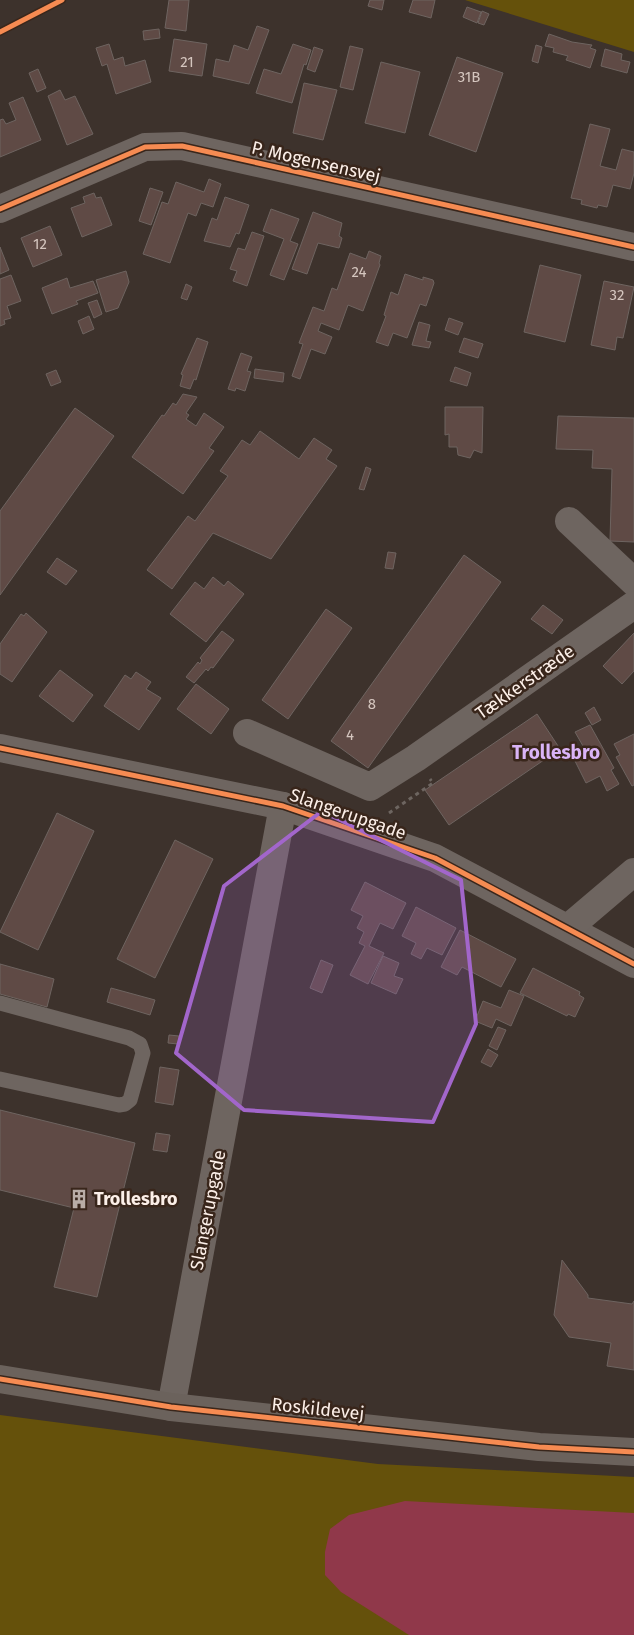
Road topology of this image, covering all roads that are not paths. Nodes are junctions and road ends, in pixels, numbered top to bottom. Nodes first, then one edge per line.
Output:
1 (0, 209) edge
2 (634, 247) edge
3 (569, 522) dead end
4 (634, 582) edge
5 (634, 606) edge
6 (247, 733) dead end
7 (0, 748) edge
8 (283, 806) junction
9 (634, 872) edge
10 (568, 928) junction
11 (634, 964) edge
12 (0, 1003) edge
13 (0, 1079) edge
14 (0, 1379) edge
15 (171, 1407) junction
16 (634, 1452) edge

1 - 2 street, P. Mogensensvej
3 - 4 street
5 - 6 street, Tækkerstræde
7 - 8 street, Slangerupgade
8 - 10 street, Slangerupgade
8 - 15 street, Slangerupgade
9 - 10 street
10 - 11 street, Slangerupgade
12 - 13 lane
14 - 15 street, Roskildevej
15 - 16 street, Roskildevej

